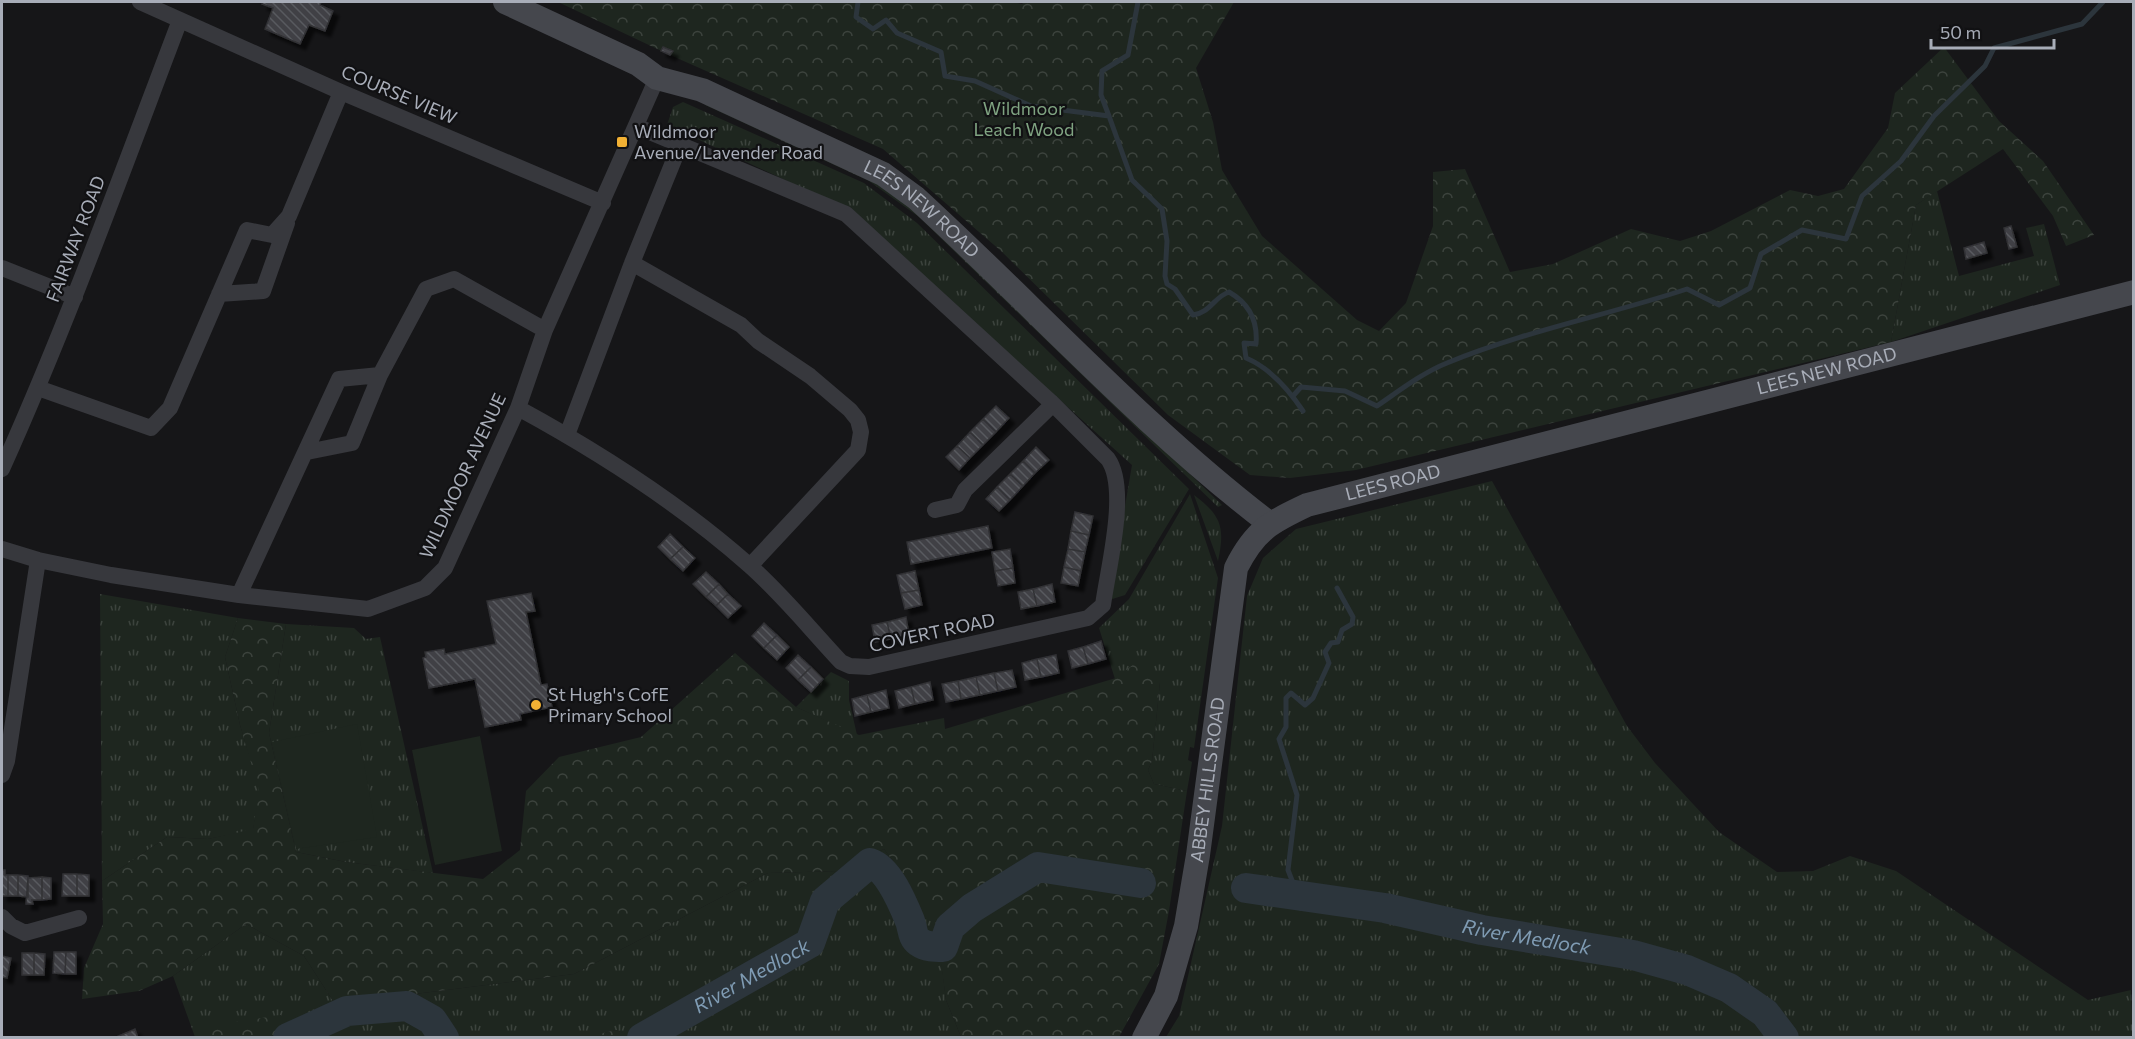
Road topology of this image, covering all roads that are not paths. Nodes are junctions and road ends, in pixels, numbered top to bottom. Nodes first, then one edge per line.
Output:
1 (140, 2) edge
2 (505, 2) edge
3 (180, 20) junction
4 (657, 78) junction
5 (341, 92) junction
6 (638, 126) junction
7 (680, 145) junction
8 (603, 203) junction
9 (289, 216) junction
10 (632, 263) junction
11 (2, 268) edge
12 (2133, 292) edge
13 (219, 294) junction
14 (75, 297) junction
15 (545, 330) junction
16 (380, 375) junction
17 (38, 388) junction
18 (1053, 404) junction
19 (518, 408) junction
20 (567, 435) junction
21 (1521, 451) joint
22 (308, 452) junction
23 (2, 469) edge
24 (935, 510) dead end
25 (1269, 524) junction
26 (2, 549) edge
27 (38, 560) junction
28 (750, 566) junction
29 (238, 595) junction
30 (2, 775) edge
31 (2, 916) edge
32 (79, 918) dead end
33 (1144, 1038) edge

1 - 3 street, COURSE VIEW
2 - 4 main road, LEES NEW ROAD
3 - 5 street, COURSE VIEW
3 - 14 street, FAIRWAY ROAD
4 - 6 street, WILDMOOR AVENUE
4 - 25 main road, LEES NEW ROAD
5 - 8 street, COURSE VIEW
5 - 9 street
6 - 7 street, COVERT ROAD
6 - 8 street, WILDMOOR AVENUE
7 - 10 street
7 - 18 street, COVERT ROAD
8 - 15 street, WILDMOOR AVENUE
9 - 13 street
9 - 13 street
10 - 20 street
10 - 28 street
11 - 14 street
12 - 21 main road, LEES NEW ROAD
13 - 17 street
14 - 17 street, FAIRWAY ROAD
15 - 16 street
15 - 19 street, WILDMOOR AVENUE
16 - 22 street
16 - 22 street
17 - 23 street, FAIRWAY ROAD
18 - 24 street
18 - 28 street, COVERT ROAD
19 - 20 street, COVERT ROAD
19 - 29 street, WILDMOOR AVENUE
20 - 28 street, COVERT ROAD
21 - 25 main road, LEES ROAD
22 - 29 street
25 - 33 main road, ABBEY HILLS ROAD
26 - 27 street, WILDMOOR AVENUE
27 - 29 street, WILDMOOR AVENUE
27 - 30 street
31 - 32 street

